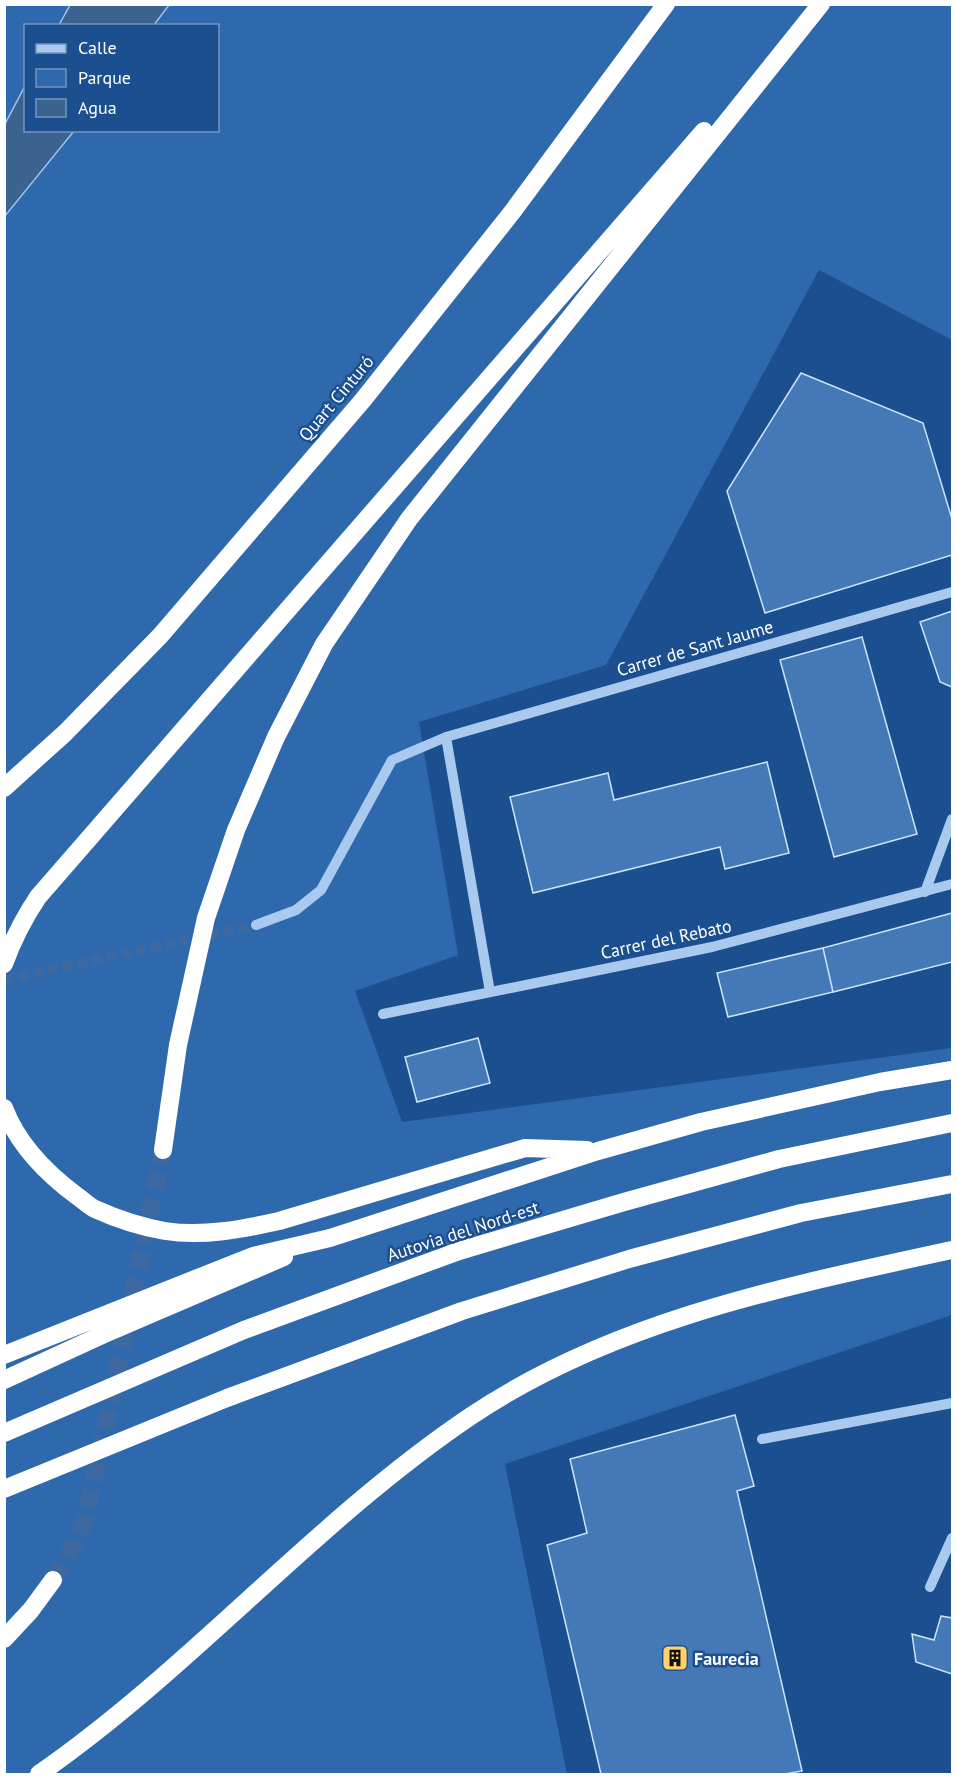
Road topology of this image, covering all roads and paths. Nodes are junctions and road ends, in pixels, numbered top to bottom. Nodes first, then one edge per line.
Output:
1 (666, 4) edge
2 (815, 4) edge
3 (821, 4) edge
4 (952, 592) edge
5 (446, 737) junction
6 (4, 788) edge
7 (952, 819) edge
8 (952, 884) edge
9 (925, 892) junction
10 (256, 925) tunnel mouth
11 (4, 964) edge
12 (490, 992) junction
13 (383, 1014) dead end
14 (952, 1070) edge
15 (4, 1108) edge
16 (952, 1123) edge
17 (163, 1150) tunnel mouth
18 (598, 1151) junction
19 (952, 1184) edge
20 (330, 1238) junction
21 (952, 1250) edge
22 (4, 1355) edge
23 (4, 1380) edge
24 (952, 1403) edge
25 (4, 1433) edge
26 (762, 1439) dead end
27 (4, 1489) edge
28 (952, 1538) edge
29 (53, 1581) tunnel mouth
30 (930, 1587) dead end
31 (4, 1639) edge
32 (39, 1774) edge

1 - 6 highway, Quart Cinturó
2 - 11 highway
3 - 17 highway
4 - 5 street, Carrer de Sant Jaume
5 - 10 street, Carrer de Sant Jaume
5 - 12 street
7 - 9 street
8 - 9 street, Carrer del Rebato
9 - 12 street, Carrer del Rebato
12 - 13 street, Carrer del Rebato
14 - 18 highway
15 - 18 highway
16 - 25 highway, Autovia del Nord-est
18 - 20 highway
19 - 27 highway
20 - 22 highway
20 - 23 highway
21 - 32 highway
24 - 26 street
28 - 30 street
29 - 31 highway

